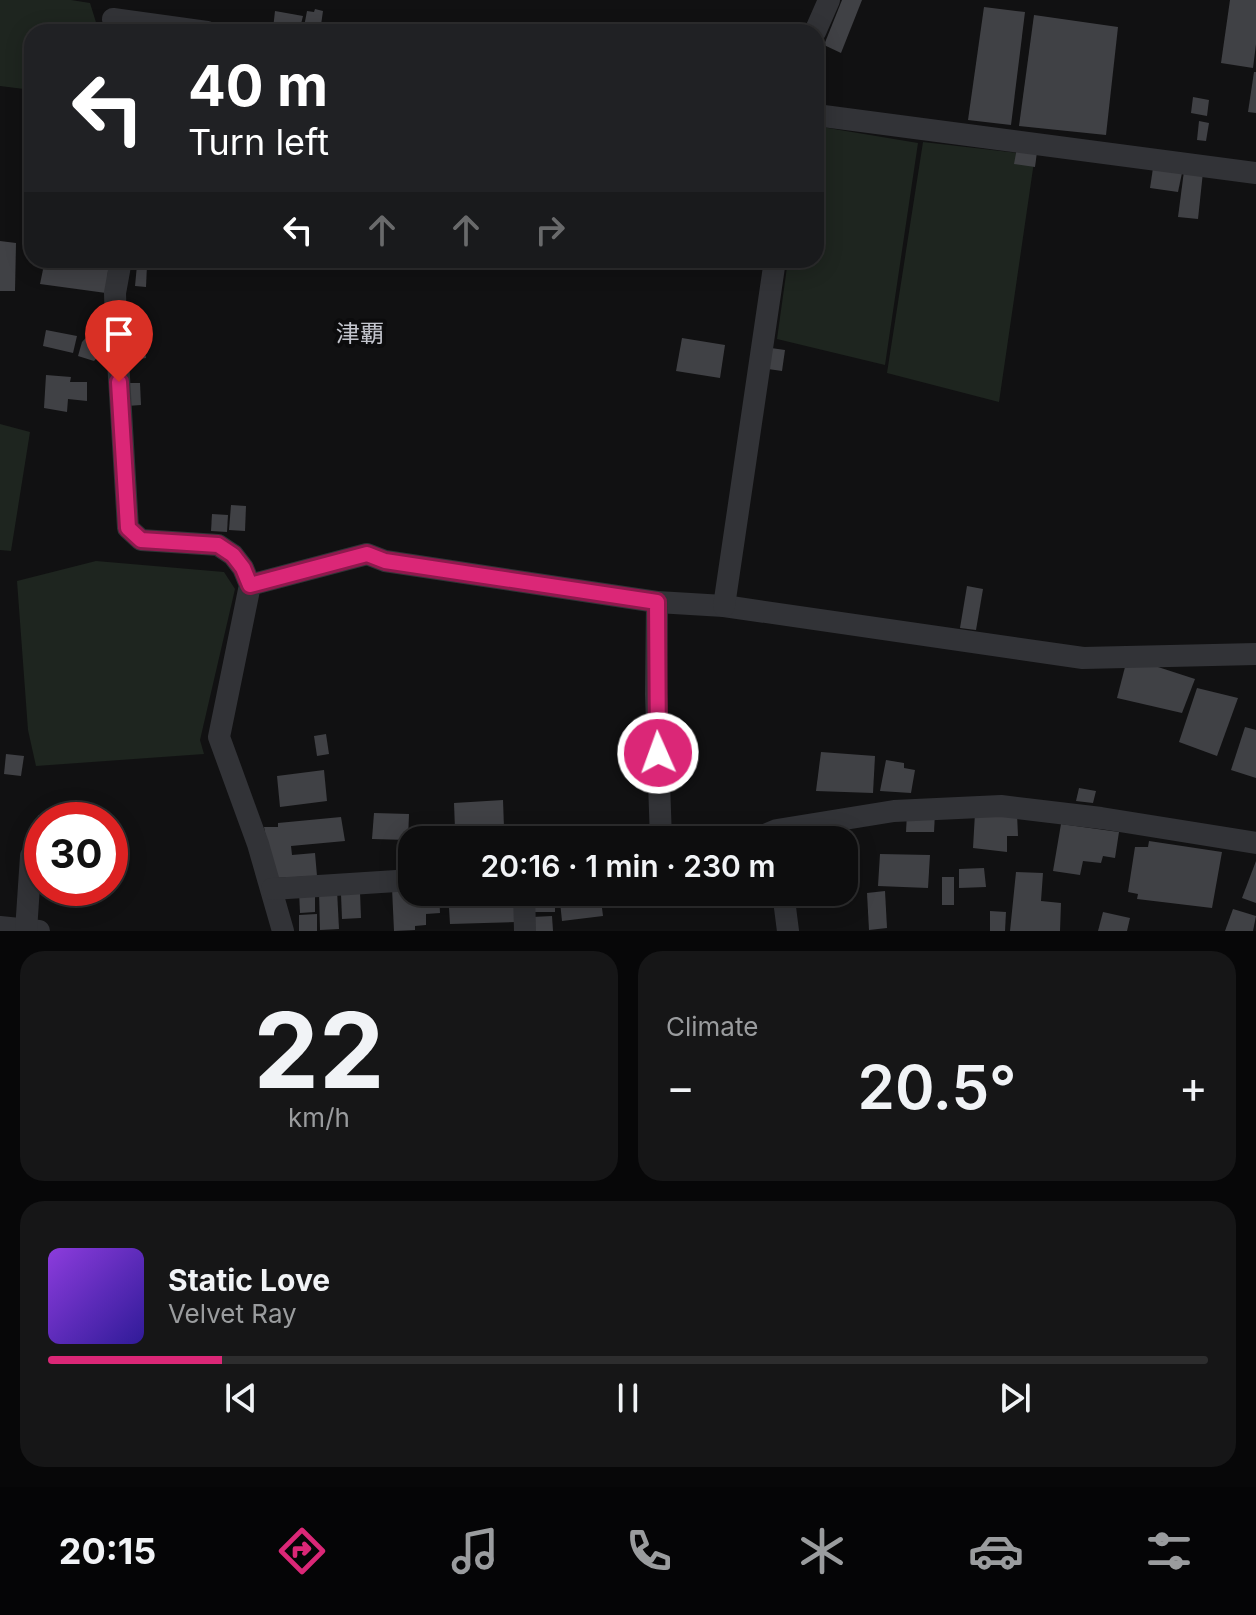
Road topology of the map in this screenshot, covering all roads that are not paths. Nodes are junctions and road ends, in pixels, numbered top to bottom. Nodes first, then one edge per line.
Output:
1 (829, 0) edge
2 (111, 17) edge
3 (156, 24) edge
4 (818, 24) edge
5 (824, 116) edge
6 (1256, 173) edge
7 (120, 268) edge
8 (774, 268) edge
9 (250, 585) junction
10 (657, 602) junction
11 (724, 606) junction
12 (1256, 654) edge
13 (661, 826) edge
14 (821, 826) edge
15 (1256, 843) edge
16 (398, 881) edge
17 (272, 889) junction
18 (30, 906) edge
19 (524, 906) edge
20 (785, 906) edge
21 (0, 927) edge
22 (30, 930) edge
23 (283, 931) edge
24 (525, 931) edge
25 (788, 931) edge

1 - 4 street
2 - 3 street
5 - 6 street
7 - 9 street
8 - 11 street
9 - 10 street
9 - 17 street
10 - 11 street
10 - 13 street
11 - 12 street
14 - 15 street
16 - 17 street
17 - 23 street
18 - 22 street
19 - 24 street
20 - 25 street
21 - 22 street

